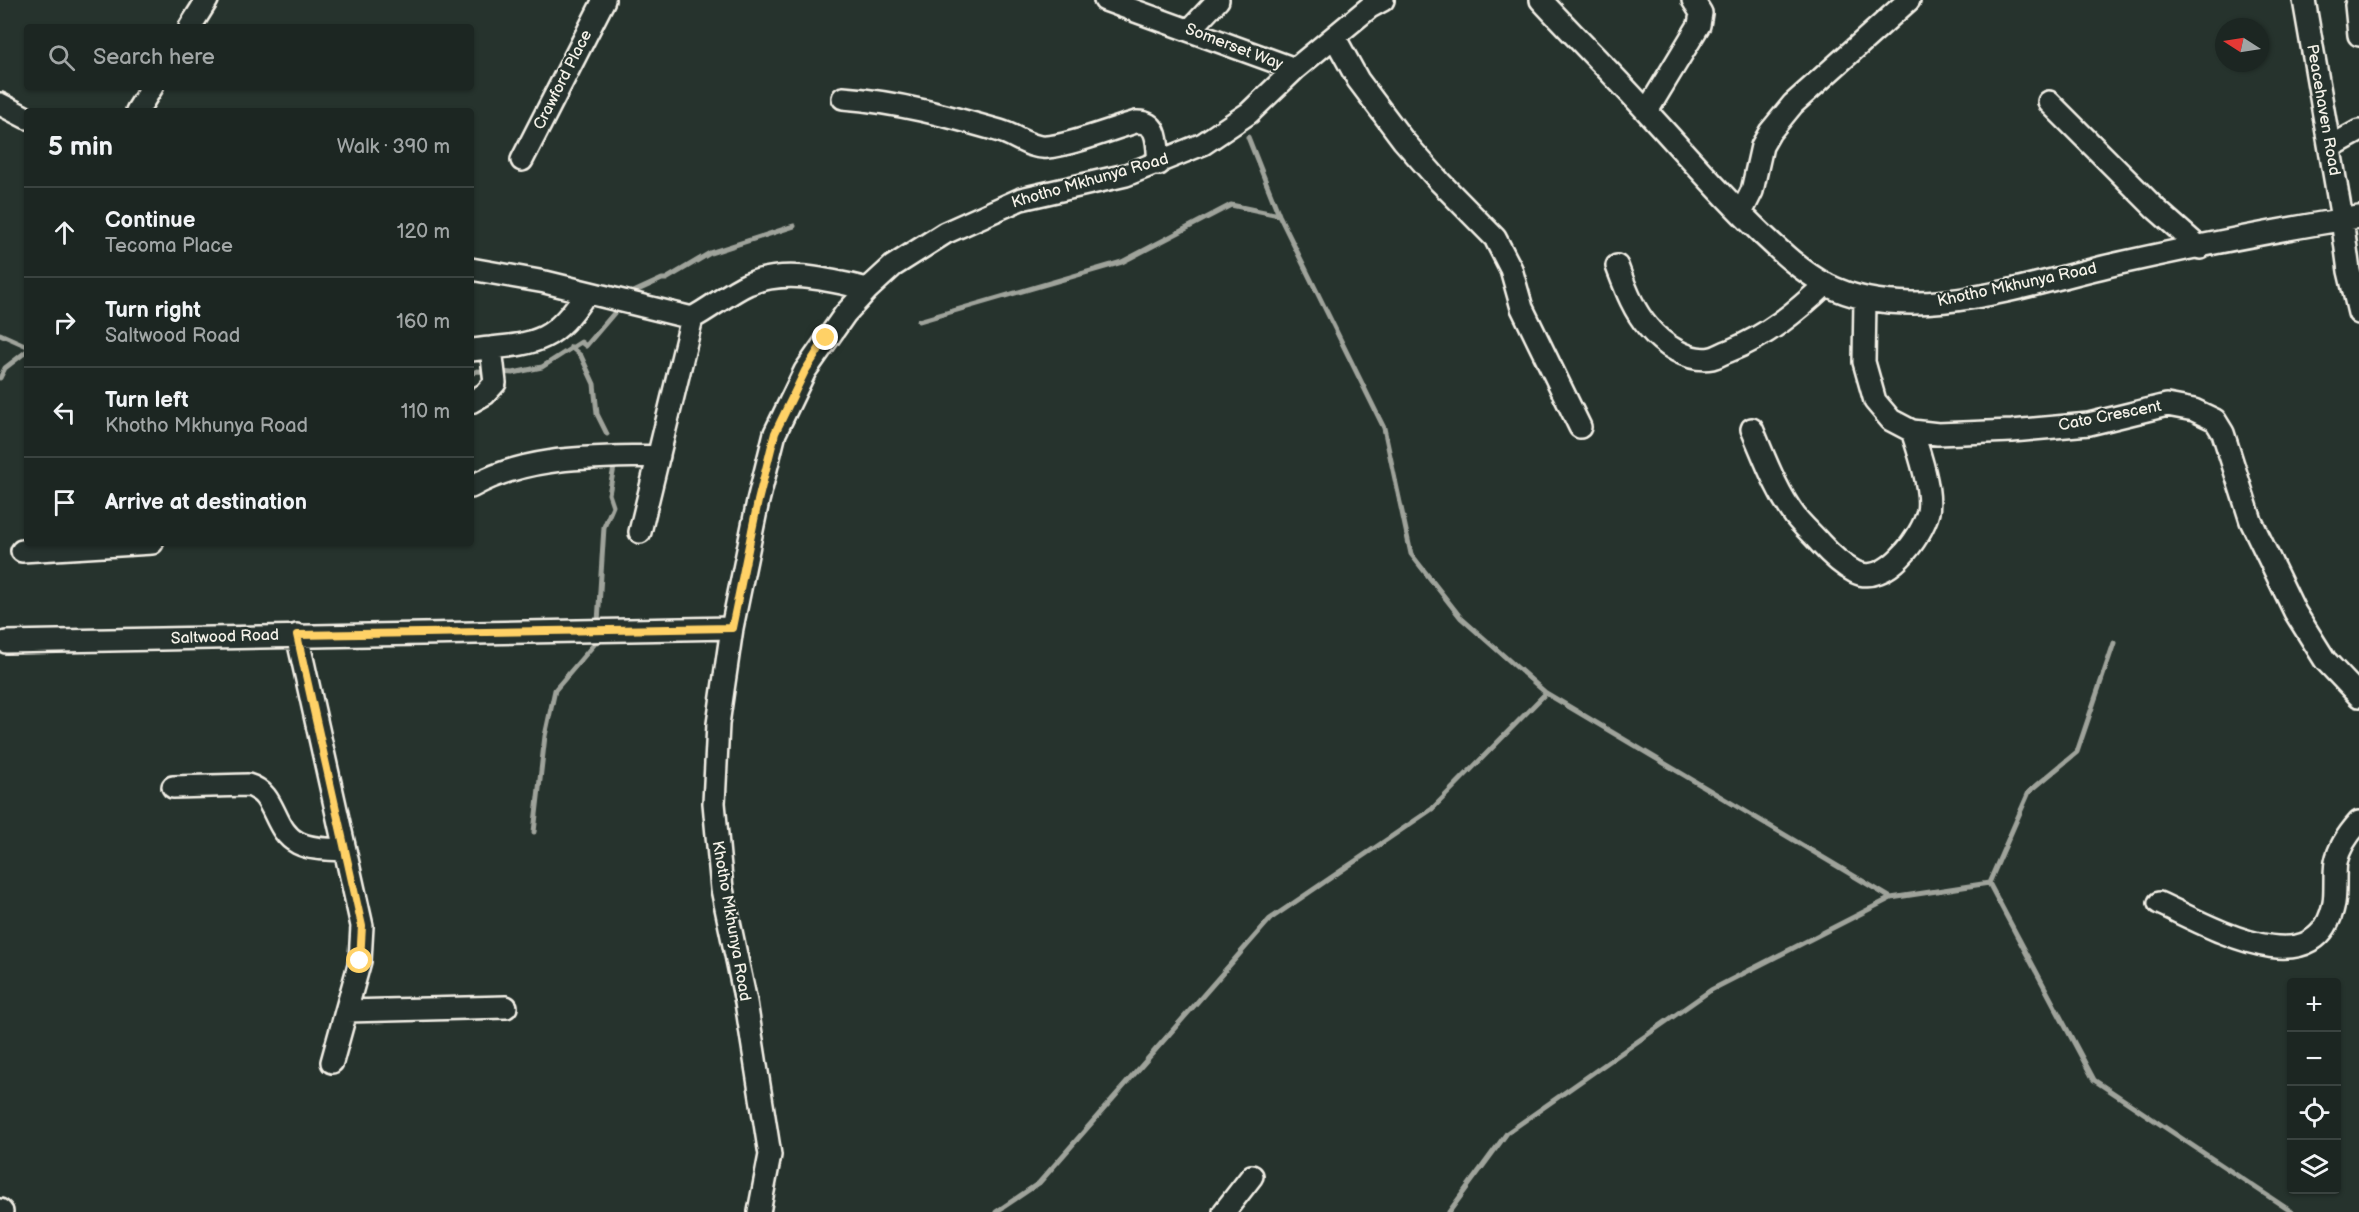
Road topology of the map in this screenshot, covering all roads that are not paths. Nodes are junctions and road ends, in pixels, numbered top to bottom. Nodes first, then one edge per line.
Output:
1 (207, 0) edge
2 (604, 0) edge
3 (1105, 0) edge
4 (1218, 0) edge
5 (1383, 0) edge
6 (1541, 0) edge
7 (1693, 0) edge
8 (1909, 0) edge
9 (2304, 0) edge
10 (2356, 5) dead end
11 (192, 24) edge
12 (1190, 30) junction
13 (2359, 34) edge
14 (1335, 38) junction
15 (1295, 69) junction
16 (150, 90) edge
17 (843, 98) dead end
18 (2049, 102) dead end
19 (0, 104) edge
20 (139, 108) edge
21 (1647, 111) junction
22 (24, 116) edge
23 (2359, 131) edge
24 (2330, 147) junction
25 (522, 160) dead end
26 (1158, 164) junction
27 (1740, 213) junction
28 (2351, 218) edge
29 (2200, 248) junction
30 (1617, 266) dead end
31 (474, 270) edge
32 (1826, 284) junction
33 (868, 289) junction
34 (586, 292) junction
35 (1865, 299) junction
36 (2359, 313) edge
37 (692, 318) junction
38 (485, 353) edge
39 (474, 400) edge
40 (1580, 427) dead end
41 (1752, 429) dead end
42 (1912, 432) junction
43 (659, 456) junction
44 (474, 485) edge
45 (640, 532) dead end
46 (103, 546) edge
47 (22, 551) dead end
48 (732, 628) junction
49 (297, 635) junction
50 (6, 642) dead end
51 (2359, 696) edge
52 (172, 787) dead end
53 (2359, 822) edge
54 (345, 850) junction
55 (2159, 903) dead end
56 (506, 1006) dead end
57 (346, 1011) junction
58 (332, 1062) dead end
59 (1252, 1176) dead end
60 (759, 1212) edge
61 (1224, 1212) edge

1 - 11 street
2 - 25 street, Crawford Place
3 - 12 street, Somerset Way
4 - 12 street
5 - 14 street, Khotho Mkhunya Road
6 - 21 street, Khotho Mkhunya Road
7 - 21 street
8 - 27 street
9 - 24 street, Peacehaven Road
10 - 13 street
12 - 15 street, Somerset Way
14 - 15 street, Khotho Mkhunya Road
14 - 40 street
15 - 26 street, Khotho Mkhunya Road
16 - 20 street
17 - 26 street
18 - 29 street
19 - 22 street
21 - 27 street, Khotho Mkhunya Road
23 - 24 street
24 - 28 street, Peacehaven Road
26 - 33 street, Khotho Mkhunya Road
27 - 32 street, Khotho Mkhunya Road
28 - 29 street, Khotho Mkhunya Road
28 - 36 street, Peacehaven Road
29 - 35 street, Khotho Mkhunya Road
30 - 32 street
31 - 34 street
32 - 35 street, Khotho Mkhunya Road
33 - 37 street
33 - 48 street, Khotho Mkhunya Road
34 - 37 street
34 - 38 street
35 - 42 street
37 - 43 street
38 - 39 street
41 - 42 street
42 - 51 street, Cato Crescent
43 - 44 street
43 - 45 street
46 - 47 street
48 - 49 street, Saltwood Road
48 - 60 street, Khotho Mkhunya Road
49 - 50 street, Saltwood Road
49 - 54 street
52 - 54 street
53 - 55 street
54 - 57 street
56 - 57 street
57 - 58 street
59 - 61 street

